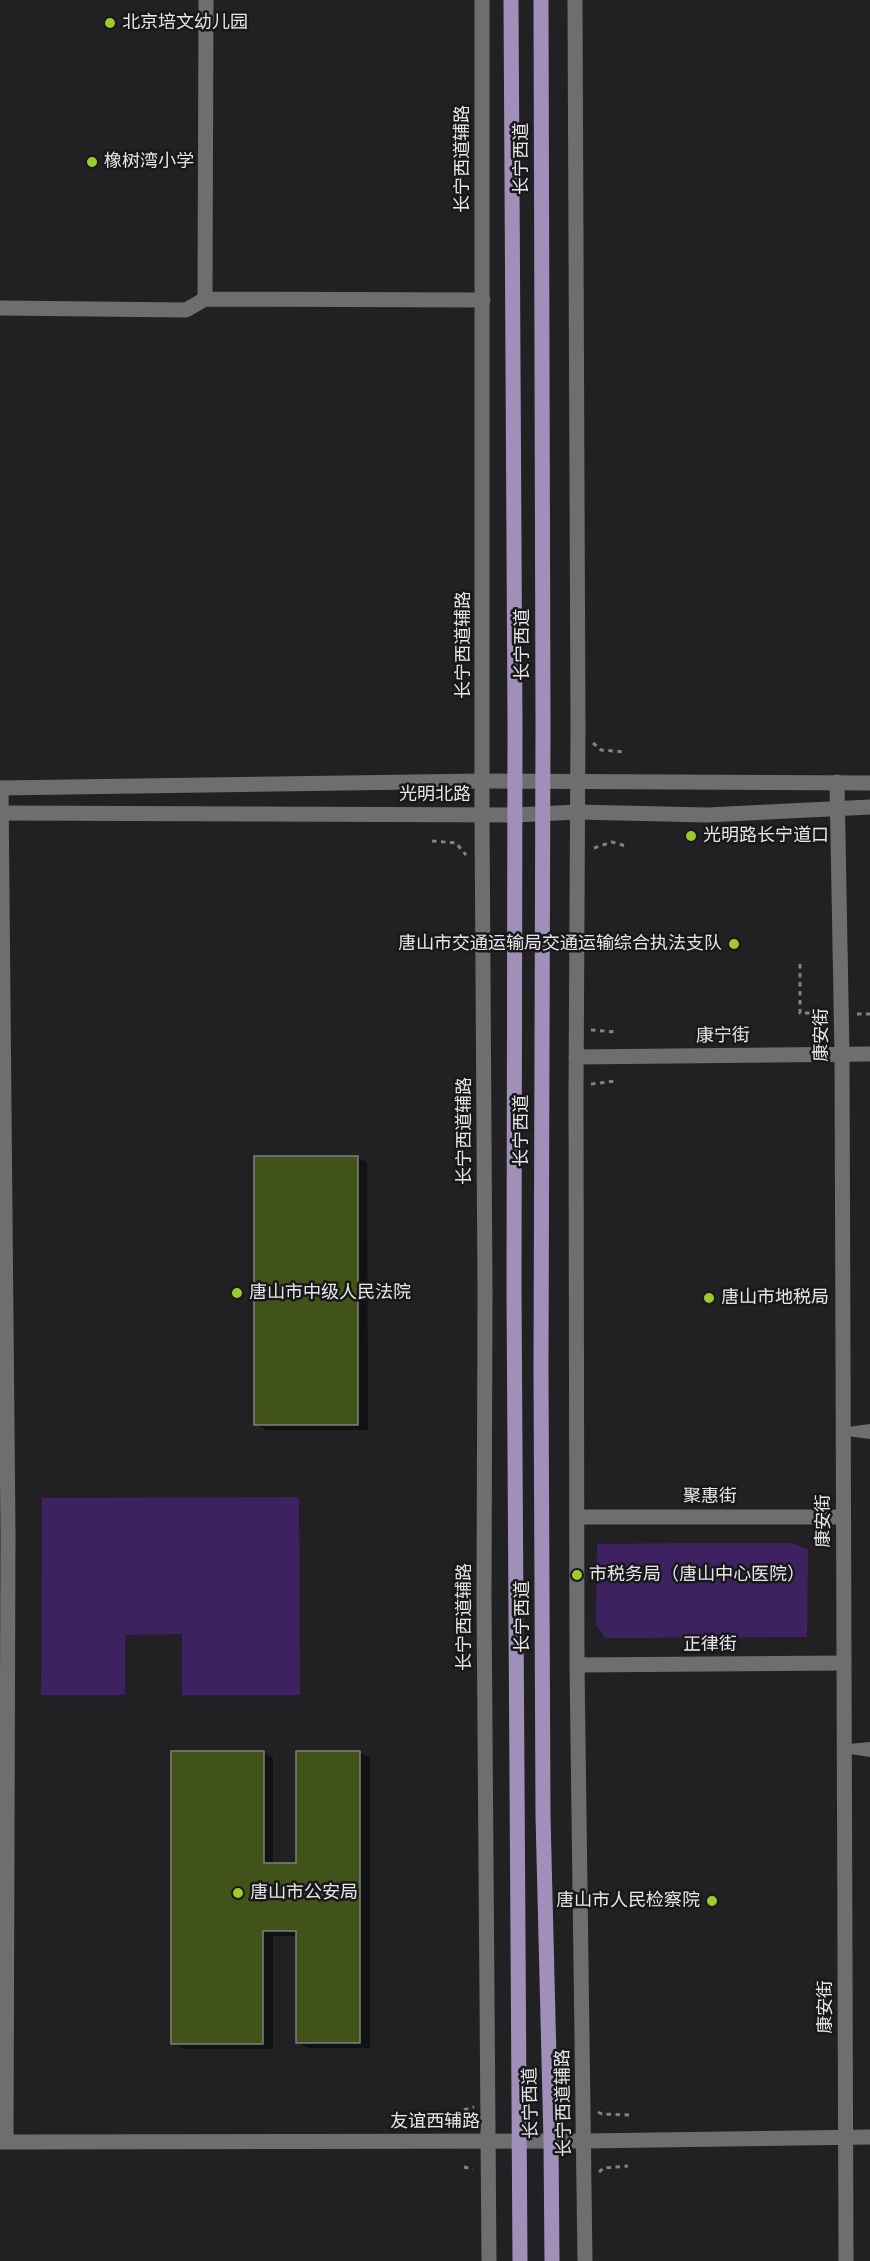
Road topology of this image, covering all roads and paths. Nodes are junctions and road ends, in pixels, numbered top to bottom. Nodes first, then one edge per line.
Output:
1 (206, 0) edge
2 (482, 0) edge
3 (511, 0) edge
4 (541, 0) edge
5 (575, 0) edge
6 (205, 298) junction
7 (483, 300) junction
8 (0, 308) edge
9 (578, 726) junction
10 (626, 752) dead end
11 (482, 781) junction
12 (515, 781) junction
13 (542, 781) junction
14 (837, 782) junction
15 (578, 783) junction
16 (870, 783) edge
17 (1, 788) edge
18 (870, 807) edge
19 (837, 810) junction
20 (0, 813) edge
21 (578, 813) junction
22 (542, 814) junction
23 (482, 815) junction
24 (515, 815) junction
25 (432, 841) dead end
26 (626, 846) dead end
27 (591, 850) dead end
28 (483, 874) junction
29 (800, 964) dead end
30 (800, 1013) dead end
31 (577, 1019) junction
32 (616, 1032) dead end
33 (842, 1054) junction
34 (870, 1054) edge
35 (576, 1057) junction
36 (616, 1081) dead end
37 (576, 1094) junction
38 (870, 1428) edge
39 (842, 1432) junction
40 (870, 1435) edge
41 (577, 1517) junction
42 (843, 1517) junction
43 (4, 1533) edge
44 (4, 1657) edge
45 (844, 1663) junction
46 (577, 1665) junction
47 (870, 1746) edge
48 (844, 1749) junction
49 (870, 1753) edge
50 (583, 2103) junction
51 (629, 2115) dead end
52 (845, 2137) junction
53 (870, 2137) edge
54 (520, 2140) junction
55 (551, 2140) junction
56 (488, 2141) junction
57 (584, 2141) junction
58 (3, 2142) edge
59 (628, 2166) dead end
60 (584, 2185) junction
61 (489, 2261) edge
62 (520, 2261) edge
63 (552, 2261) edge
64 (585, 2261) edge
65 (846, 2261) edge

1 - 6 street
2 - 7 street, 长宁西道辅路
3 - 12 main road, 长宁西道
4 - 13 main road, 长宁西道
5 - 9 street, 长宁西道辅路
6 - 7 street
6 - 8 street
7 - 11 street, 长宁西道辅路
9 - 10 path
9 - 15 street, 长宁西道辅路
11 - 12 street, 光明北路
11 - 17 street, 光明北路
11 - 23 street, 长宁西道辅路
12 - 13 street, 光明北路
12 - 24 main road, 长宁西道
13 - 15 street, 光明北路
13 - 22 main road, 长宁西道
14 - 15 street, 光明北路
14 - 16 street, 光明北路
14 - 19 street, 康安街
15 - 21 street, 长宁西道辅路
17 - 20 street
18 - 19 street, 光明北路
19 - 21 street, 光明北路
19 - 33 street, 康安街
20 - 23 street, 光明北路
20 - 43 street
21 - 22 street, 光明北路
21 - 31 street, 长宁西道辅路
22 - 24 street, 光明北路
22 - 55 main road, 长宁西道
23 - 24 street, 光明北路
23 - 28 street, 长宁西道辅路
24 - 54 main road, 长宁西道
25 - 28 path
26 - 27 path
28 - 56 street, 长宁西道辅路
29 - 30 path
31 - 32 path
31 - 35 street, 长宁西道辅路
33 - 34 street, 康宁街
33 - 35 street, 康宁街
33 - 39 street, 康安街
35 - 37 street, 长宁西道辅路
36 - 37 path
37 - 41 street, 长宁西道辅路
38 - 39 lane
39 - 40 lane
39 - 42 street, 康安街
41 - 42 street, 聚惠街
41 - 46 street, 长宁西道辅路
42 - 45 street, 康安街
43 - 44 street
44 - 58 street
45 - 46 street, 正律街
45 - 48 street, 康安街
46 - 50 street, 长宁西道辅路
47 - 48 lane
48 - 49 lane
48 - 52 street, 康安街
50 - 51 path
50 - 57 street, 长宁西道辅路
52 - 53 street, 友谊西辅路
52 - 57 street, 友谊西辅路
52 - 65 street, 康安街
54 - 55 street, 友谊西辅路
54 - 56 street, 友谊西辅路
54 - 62 main road, 长宁西道
55 - 57 street, 友谊西辅路
55 - 63 main road, 长宁西道
56 - 58 street, 友谊西辅路
56 - 61 street, 长宁西道辅路
57 - 60 street, 长宁西道辅路
59 - 60 path
60 - 64 street, 长宁西道辅路

